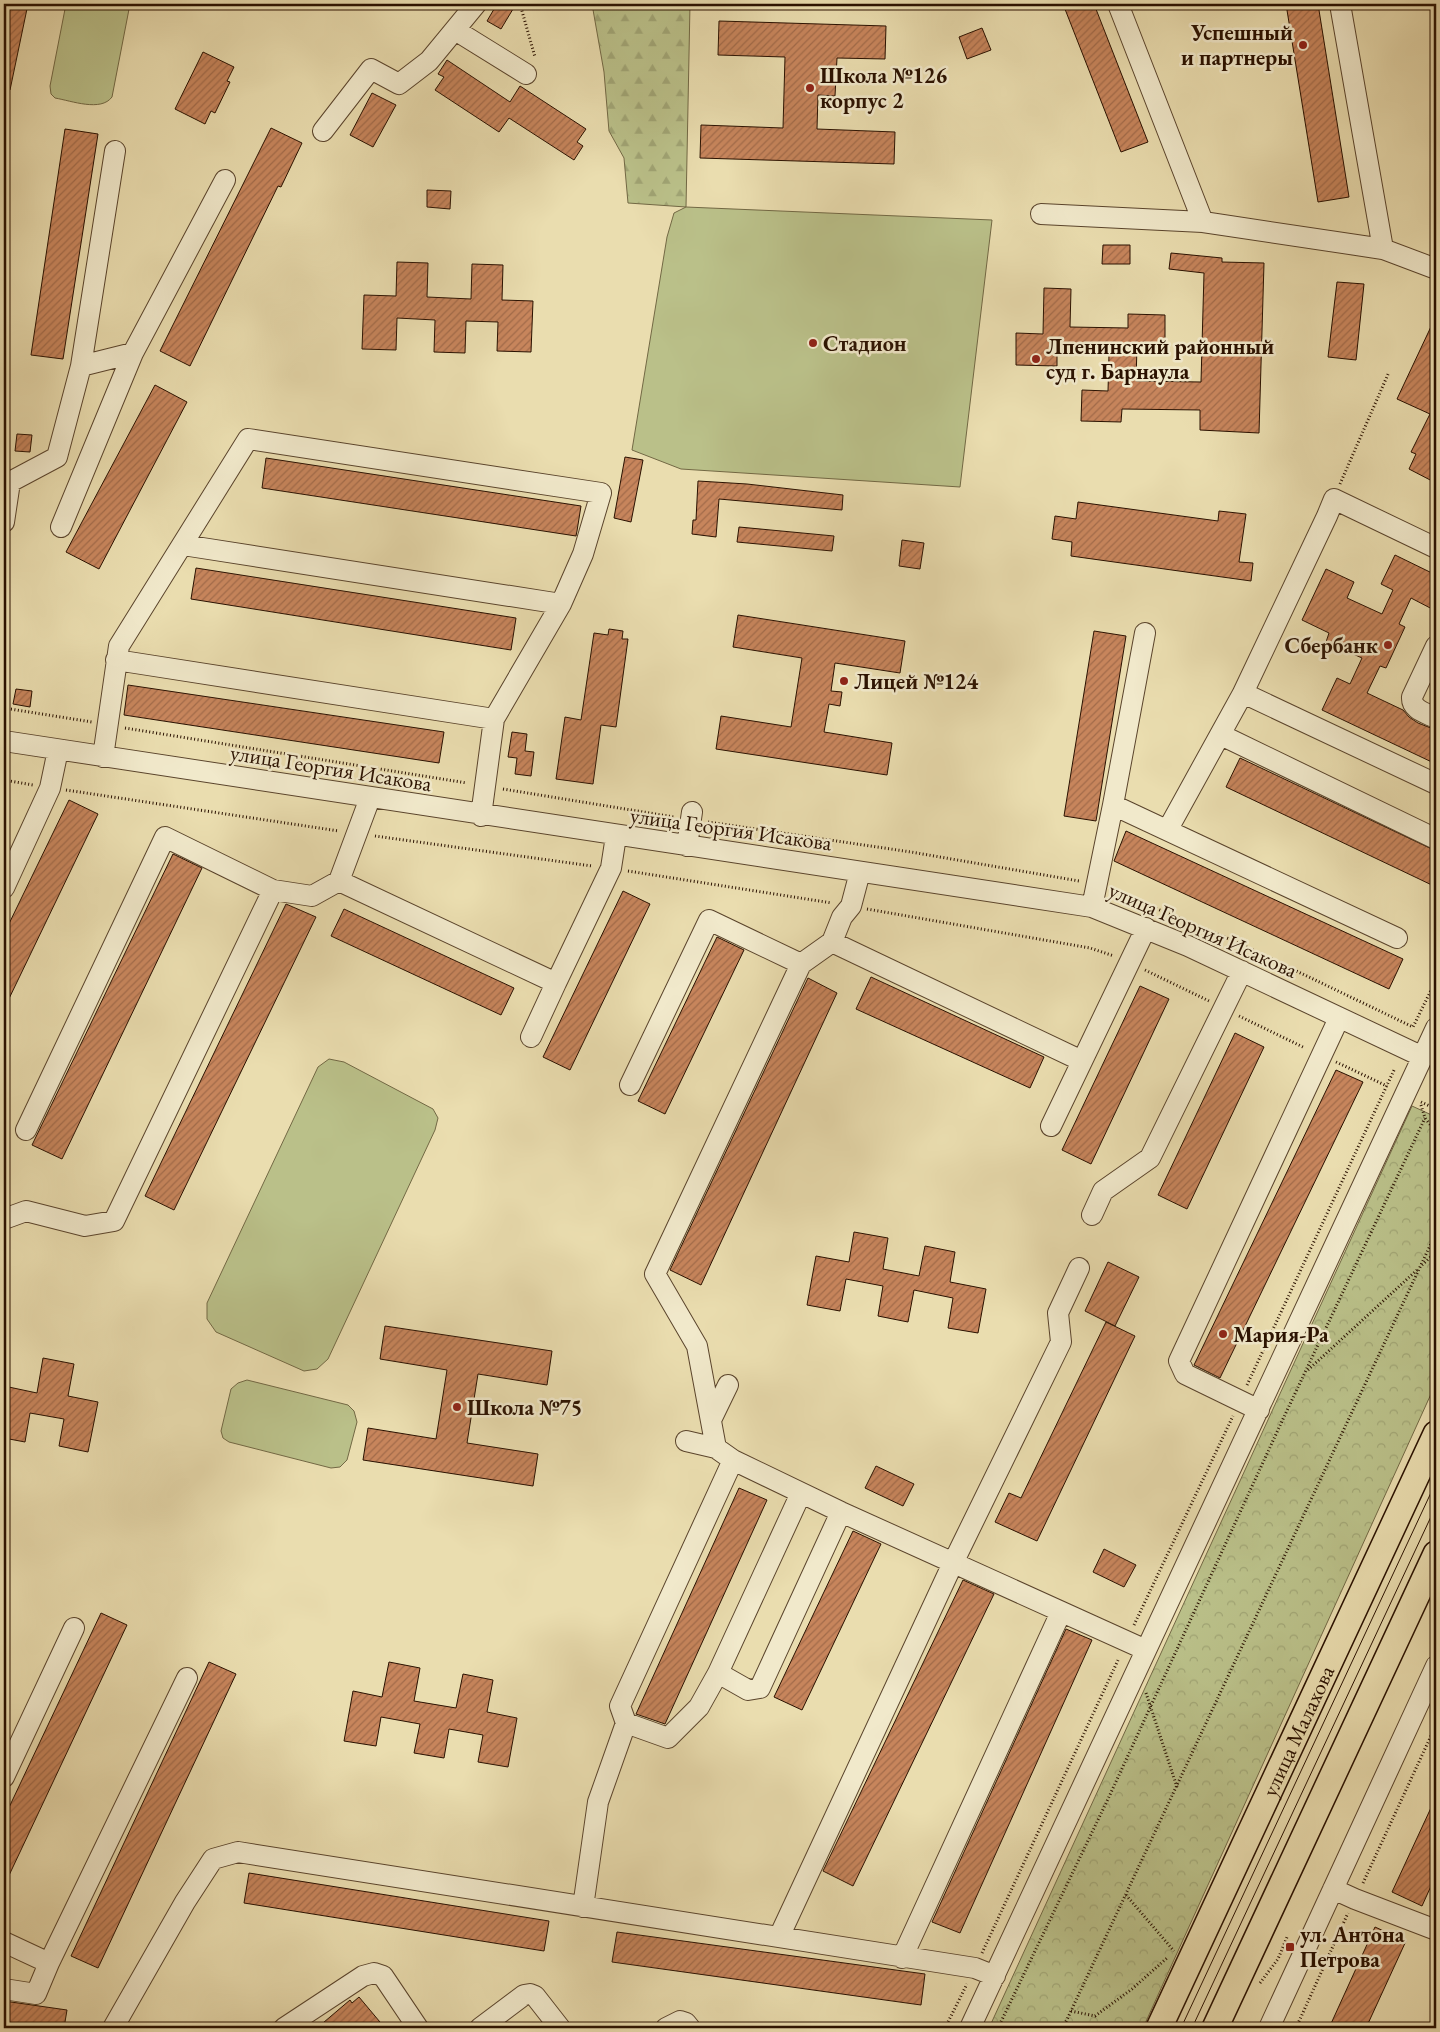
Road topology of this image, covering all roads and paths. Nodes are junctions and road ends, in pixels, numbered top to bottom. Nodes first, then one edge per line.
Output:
1 (476, 4) edge
2 (520, 4) edge
3 (1118, 4) edge
4 (1340, 4) edge
5 (455, 30) junction
6 (531, 65) joint
7 (323, 130) dead end
8 (116, 151) dead end
9 (225, 180) dead end
10 (1041, 214) dead end
11 (1203, 222) junction
12 (1383, 249) junction
13 (1436, 269) edge
14 (133, 353) junction
15 (81, 366) junction
16 (1389, 372) dead end
17 (7, 482) edge
18 (1334, 498) junction
19 (4, 522) edge
20 (61, 527) dead end
21 (183, 545) junction
22 (1436, 548) edge
23 (561, 604) junction
24 (1145, 633) dead end
25 (1436, 646) edge
26 (116, 660) junction
27 (1242, 693) junction
28 (1436, 718) edge
29 (494, 719) junction
30 (1221, 735) junction
31 (4, 742) edge
32 (58, 750) junction
33 (103, 757) junction
34 (4, 780) edge
35 (1436, 784) edge
36 (50, 788) junction
37 (370, 798) junction
38 (1113, 805) junction
39 (692, 812) dead end
40 (481, 816) junction
41 (1168, 829) junction
42 (357, 834) junction
43 (616, 836) junction
44 (1436, 839) edge
45 (688, 846) junction
46 (611, 868) junction
47 (860, 872) junction
48 (339, 882) junction
49 (4, 888) edge
50 (274, 890) junction
51 (851, 906) junction
52 (1092, 908) junction
53 (1146, 928) junction
54 (1397, 938) dead end
55 (832, 942) junction
56 (1129, 962) junction
57 (801, 964) junction
58 (1242, 971) junction
59 (1436, 980) edge
60 (556, 983) junction
61 (1224, 1008) junction
62 (1339, 1018) junction
63 (1413, 1027) dead end
64 (1436, 1028) edge
65 (531, 1037) dead end
66 (1321, 1056) junction
67 (1423, 1056) junction
68 (1082, 1061) junction
69 (1395, 1068) dead end
70 (630, 1085) dead end
71 (1387, 1086) junction
72 (1436, 1108) edge
73 (1425, 1118) junction
74 (1051, 1126) dead end
75 (26, 1130) dead end
76 (1436, 1132) edge
77 (1092, 1215) dead end
78 (4, 1219) edge
79 (1436, 1233) edge
80 (1436, 1252) edge
81 (1420, 1267) junction
82 (1079, 1268) dead end
83 (1305, 1372) junction
84 (728, 1385) dead end
85 (1240, 1400) junction
86 (1259, 1410) junction
87 (712, 1418) junction
88 (1436, 1434) edge
89 (686, 1441) dead end
90 (716, 1448) junction
91 (733, 1460) junction
92 (801, 1493) junction
93 (841, 1512) junction
94 (1436, 1554) edge
95 (953, 1563) junction
96 (1061, 1612) junction
97 (74, 1628) dead end
98 (1127, 1641) junction
99 (1146, 1650) junction
100 (1436, 1666) edge
101 (718, 1673) junction
102 (187, 1678) dead end
103 (1144, 1688) dead end
104 (1150, 1707) junction
105 (626, 1723) junction
106 (1436, 1725) edge
107 (4, 1777) edge
108 (1177, 1786) junction
109 (1333, 1889) junction
110 (1126, 1895) junction
111 (1355, 1899) junction
112 (583, 1907) junction
113 (1436, 1930) edge
114 (779, 1937) junction
115 (1287, 1937) dead end
116 (4, 1942) edge
117 (902, 1958) junction
118 (49, 1963) junction
119 (975, 1968) junction
120 (995, 1976) junction
121 (4, 1989) edge
122 (1255, 1990) dead end
123 (1071, 2011) junction
124 (113, 2028) edge
125 (272, 2028) edge
126 (283, 2028) edge
127 (418, 2028) edge
128 (480, 2028) edge
129 (560, 2028) edge
130 (666, 2028) edge
131 (690, 2028) edge
132 (945, 2028) edge
133 (970, 2028) edge
134 (998, 2028) edge
135 (1063, 2028) edge
136 (1159, 2028) edge
137 (1215, 2028) edge
138 (1269, 2028) edge
139 (1296, 2028) edge

1 - 5 street
2 - 6 path
3 - 11 street
4 - 12 street
5 - 6 street
5 - 7 street
8 - 15 street
9 - 14 street
10 - 11 street
11 - 12 street
12 - 13 street
14 - 15 street
14 - 20 street
15 - 17 street
16 - 18 path
17 - 19 street
18 - 22 street
18 - 27 street
21 - 23 street
21 - 23 street
21 - 26 street
23 - 29 street
24 - 38 street
25 - 28 street
26 - 29 street
26 - 33 street
27 - 30 street
27 - 35 street
29 - 40 street
30 - 41 street
30 - 44 street
31 - 32 street, улица Георгия Исакова
32 - 33 street, улица Георгия Исакова
32 - 36 street
33 - 37 street, улица Георгия Исакова
34 - 36 path
36 - 42 path
36 - 49 street
37 - 40 street, улица Георгия Исакова
37 - 42 street
38 - 41 street
38 - 52 street
39 - 45 street
40 - 43 street, улица Георгия Исакова
41 - 54 street
42 - 46 path
42 - 48 street
43 - 45 street, улица Георгия Исакова
43 - 46 street
45 - 47 street, улица Георгия Исакова
46 - 51 path
46 - 60 street
47 - 51 street
47 - 52 street, улица Георгия Исакова
48 - 50 street
48 - 60 street
50 - 75 street
50 - 78 street
51 - 55 street
51 - 56 path
52 - 53 street, улица Георгия Исакова
53 - 56 street
53 - 58 street, улица Георгия Исакова
55 - 57 street
55 - 68 street
56 - 61 path
56 - 68 street
57 - 70 street
57 - 87 street
58 - 61 street
58 - 62 street, улица Георгия Исакова
59 - 63 path
60 - 65 street
61 - 66 path
61 - 77 street
62 - 66 street
62 - 67 street, улица Георгия Исакова
64 - 67 street
66 - 71 path
66 - 85 street
67 - 86 street
68 - 74 street
69 - 71 path
71 - 85 path
72 - 73 path
73 - 76 path
73 - 83 path
79 - 81 path
80 - 81 path
81 - 83 path
81 - 108 path
82 - 95 street
83 - 104 path
84 - 87 street
85 - 86 street
85 - 98 path
86 - 99 street
87 - 90 street
88 - 136 main road, улица Малахова
89 - 90 street
90 - 91 street
91 - 92 street
91 - 105 street
92 - 93 street
92 - 101 street
93 - 95 street
93 - 101 street
94 - 137 main road
95 - 96 street
95 - 114 street
96 - 98 street
96 - 117 street
97 - 107 street
98 - 99 street
98 - 119 path
99 - 120 street
100 - 109 street
101 - 105 street
102 - 118 street
103 - 104 path
104 - 108 path
104 - 134 path
105 - 112 street
106 - 111 path
108 - 110 path
109 - 111 street
109 - 138 street
110 - 123 path
110 - 123 path
111 - 113 street
111 - 139 path
112 - 114 street
112 - 124 street
114 - 117 street
115 - 122 path
116 - 118 street
117 - 119 street
118 - 121 street
119 - 120 street
119 - 132 path
120 - 133 street
123 - 135 path
125 - 126 street
126 - 127 street
128 - 129 street
130 - 131 street

